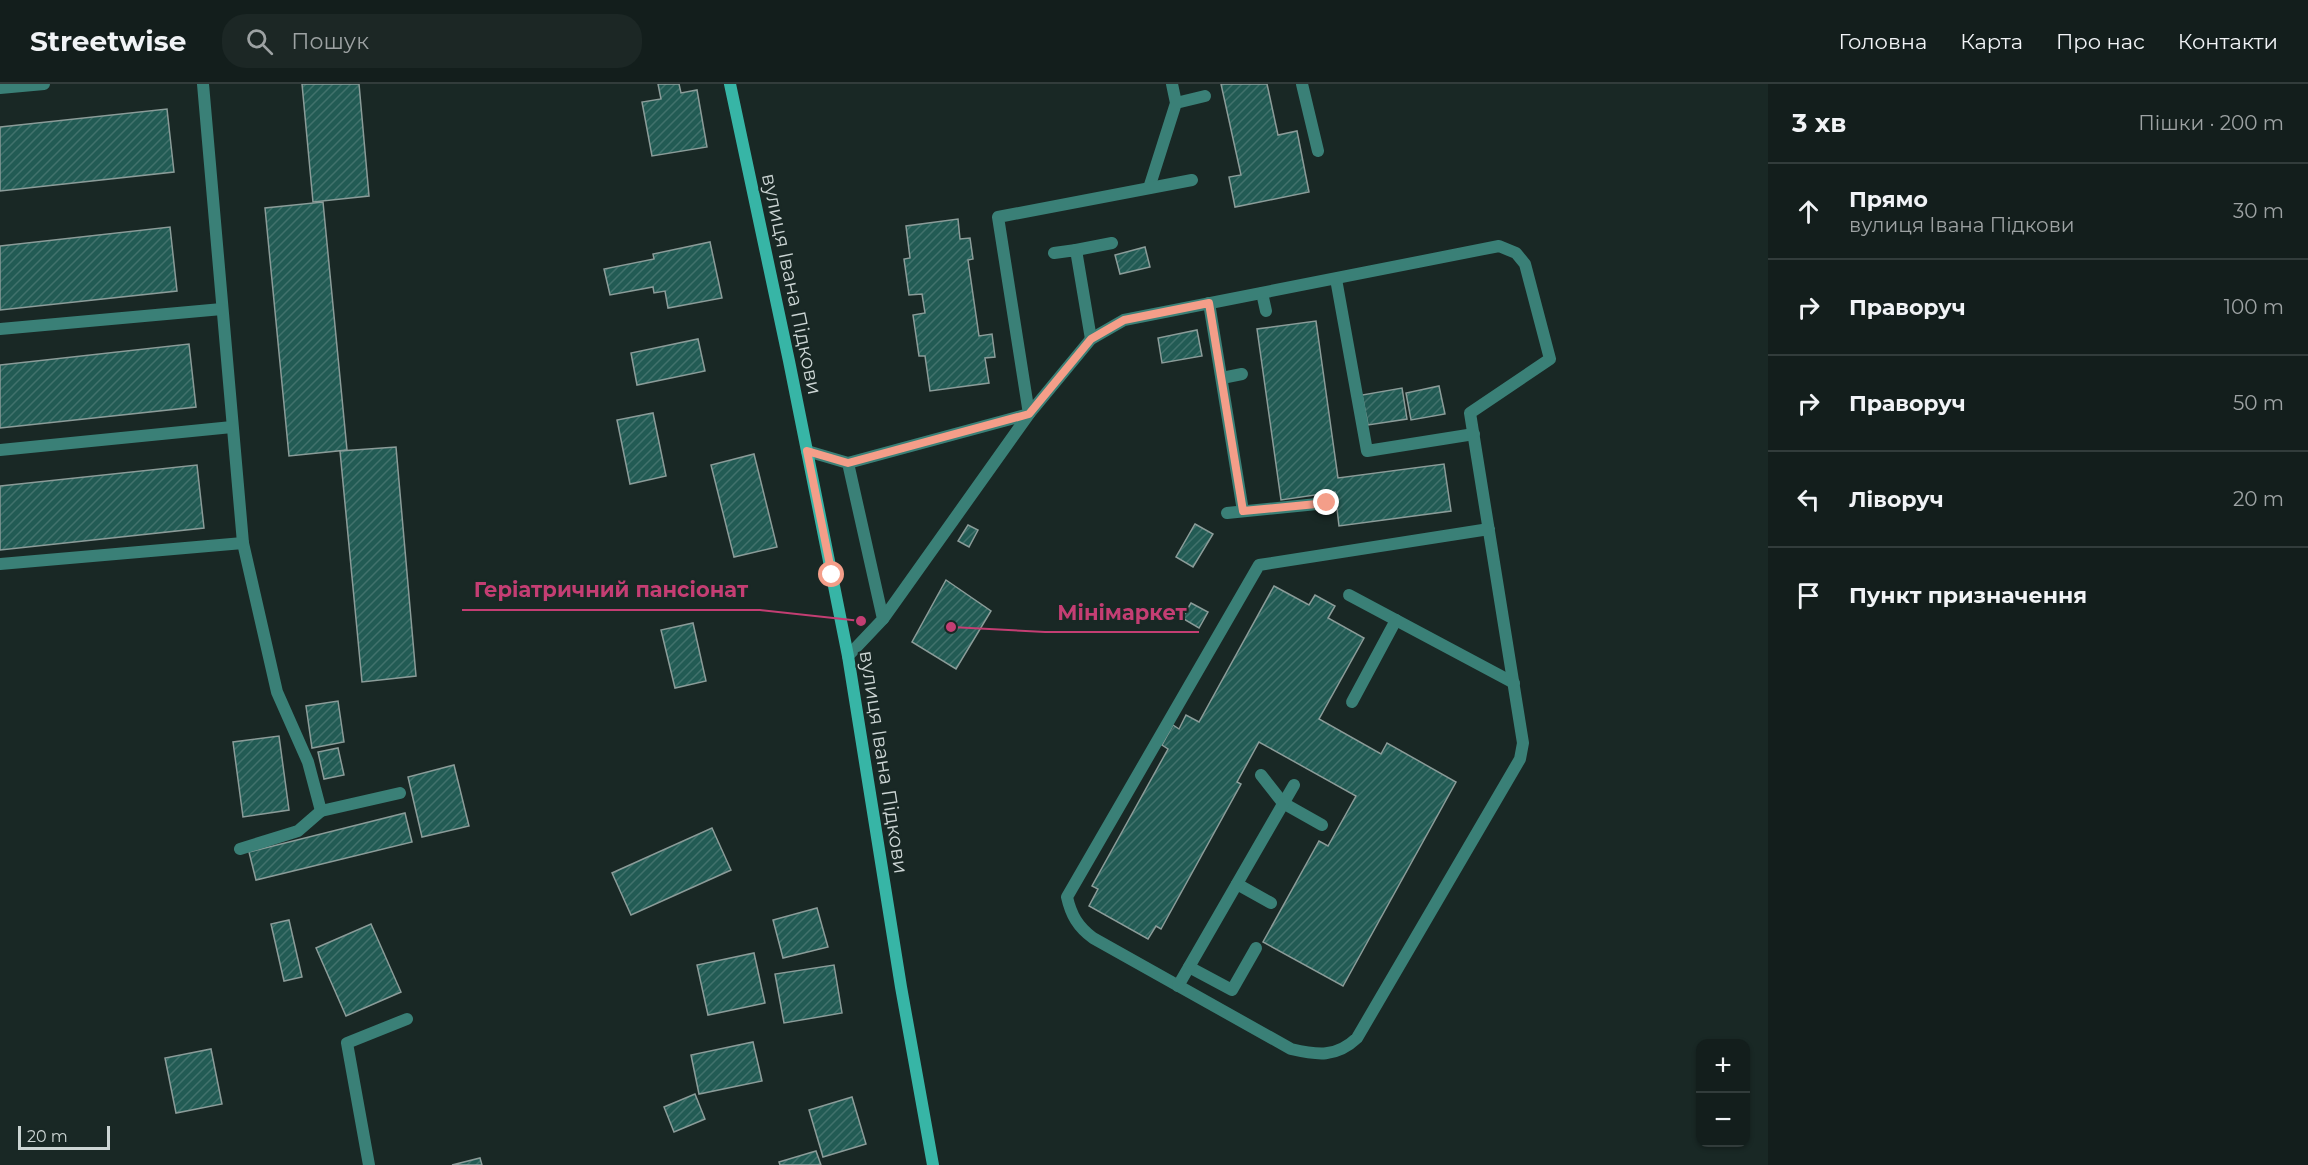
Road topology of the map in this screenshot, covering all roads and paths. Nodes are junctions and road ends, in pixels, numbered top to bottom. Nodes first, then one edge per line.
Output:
1 (44, 84) edge
2 (203, 84) edge
3 (730, 84) edge
4 (1172, 84) edge
5 (1302, 84) edge
6 (0, 88) edge
7 (1205, 96) dead end
8 (1176, 103) junction
9 (1318, 151) dead end
10 (1192, 180) dead end
11 (1149, 188) junction
12 (1112, 243) dead end
13 (1076, 250) junction
14 (1054, 254) dead end
15 (1336, 279) junction
16 (1262, 292) junction
17 (1209, 303) junction
18 (222, 309) junction
19 (1266, 311) dead end
20 (0, 329) edge
21 (1091, 339) junction
22 (1242, 374) dead end
23 (1222, 378) junction
24 (1029, 414) junction
25 (232, 427) junction
26 (1474, 434) junction
27 (0, 450) edge
28 (807, 451) junction
29 (848, 463) junction
30 (1327, 503) dead end
31 (1243, 511) junction
32 (1227, 513) dead end
33 (1489, 529) junction
34 (243, 543) junction
35 (0, 564) edge
36 (1348, 595) dead end
37 (883, 619) junction
38 (1396, 621) junction
39 (848, 656) junction
40 (1514, 683) junction
41 (1352, 702) dead end
42 (1261, 775) dead end
43 (1294, 785) dead end
44 (400, 794) dead end
45 (1284, 803) junction
46 (321, 811) junction
47 (1322, 825) dead end
48 (240, 849) dead end
49 (1237, 884) junction
50 (1271, 903) dead end
51 (1256, 948) dead end
52 (1189, 967) junction
53 (1178, 986) junction
54 (407, 1019) dead end
55 (369, 1165) edge
56 (933, 1165) edge

1 - 6 street
2 - 18 street
3 - 28 street, вулиця Івана Підкови
4 - 8 street
5 - 9 street
7 - 8 street
8 - 11 street
10 - 11 street
11 - 24 street
12 - 13 street
13 - 14 street
13 - 21 street
15 - 16 street
15 - 26 street
15 - 26 street
16 - 17 street
16 - 19 street
17 - 21 street
17 - 23 street
18 - 20 street
18 - 25 street
21 - 24 street
22 - 23 street
23 - 31 street
24 - 29 street
24 - 37 street
25 - 27 street
25 - 34 street
26 - 33 street
28 - 29 street
28 - 39 street, вулиця Івана Підкови
29 - 37 street
30 - 31 street
31 - 32 street
33 - 40 street
33 - 53 street
34 - 35 street
34 - 46 street
36 - 38 street
37 - 39 street
38 - 40 street
38 - 41 street
39 - 56 street, вулиця Івана Підкови
40 - 53 street
42 - 45 street
43 - 45 street
44 - 46 street
45 - 47 street
45 - 49 street
46 - 48 street
49 - 50 street
49 - 52 street
51 - 52 street
52 - 53 street
54 - 55 street

